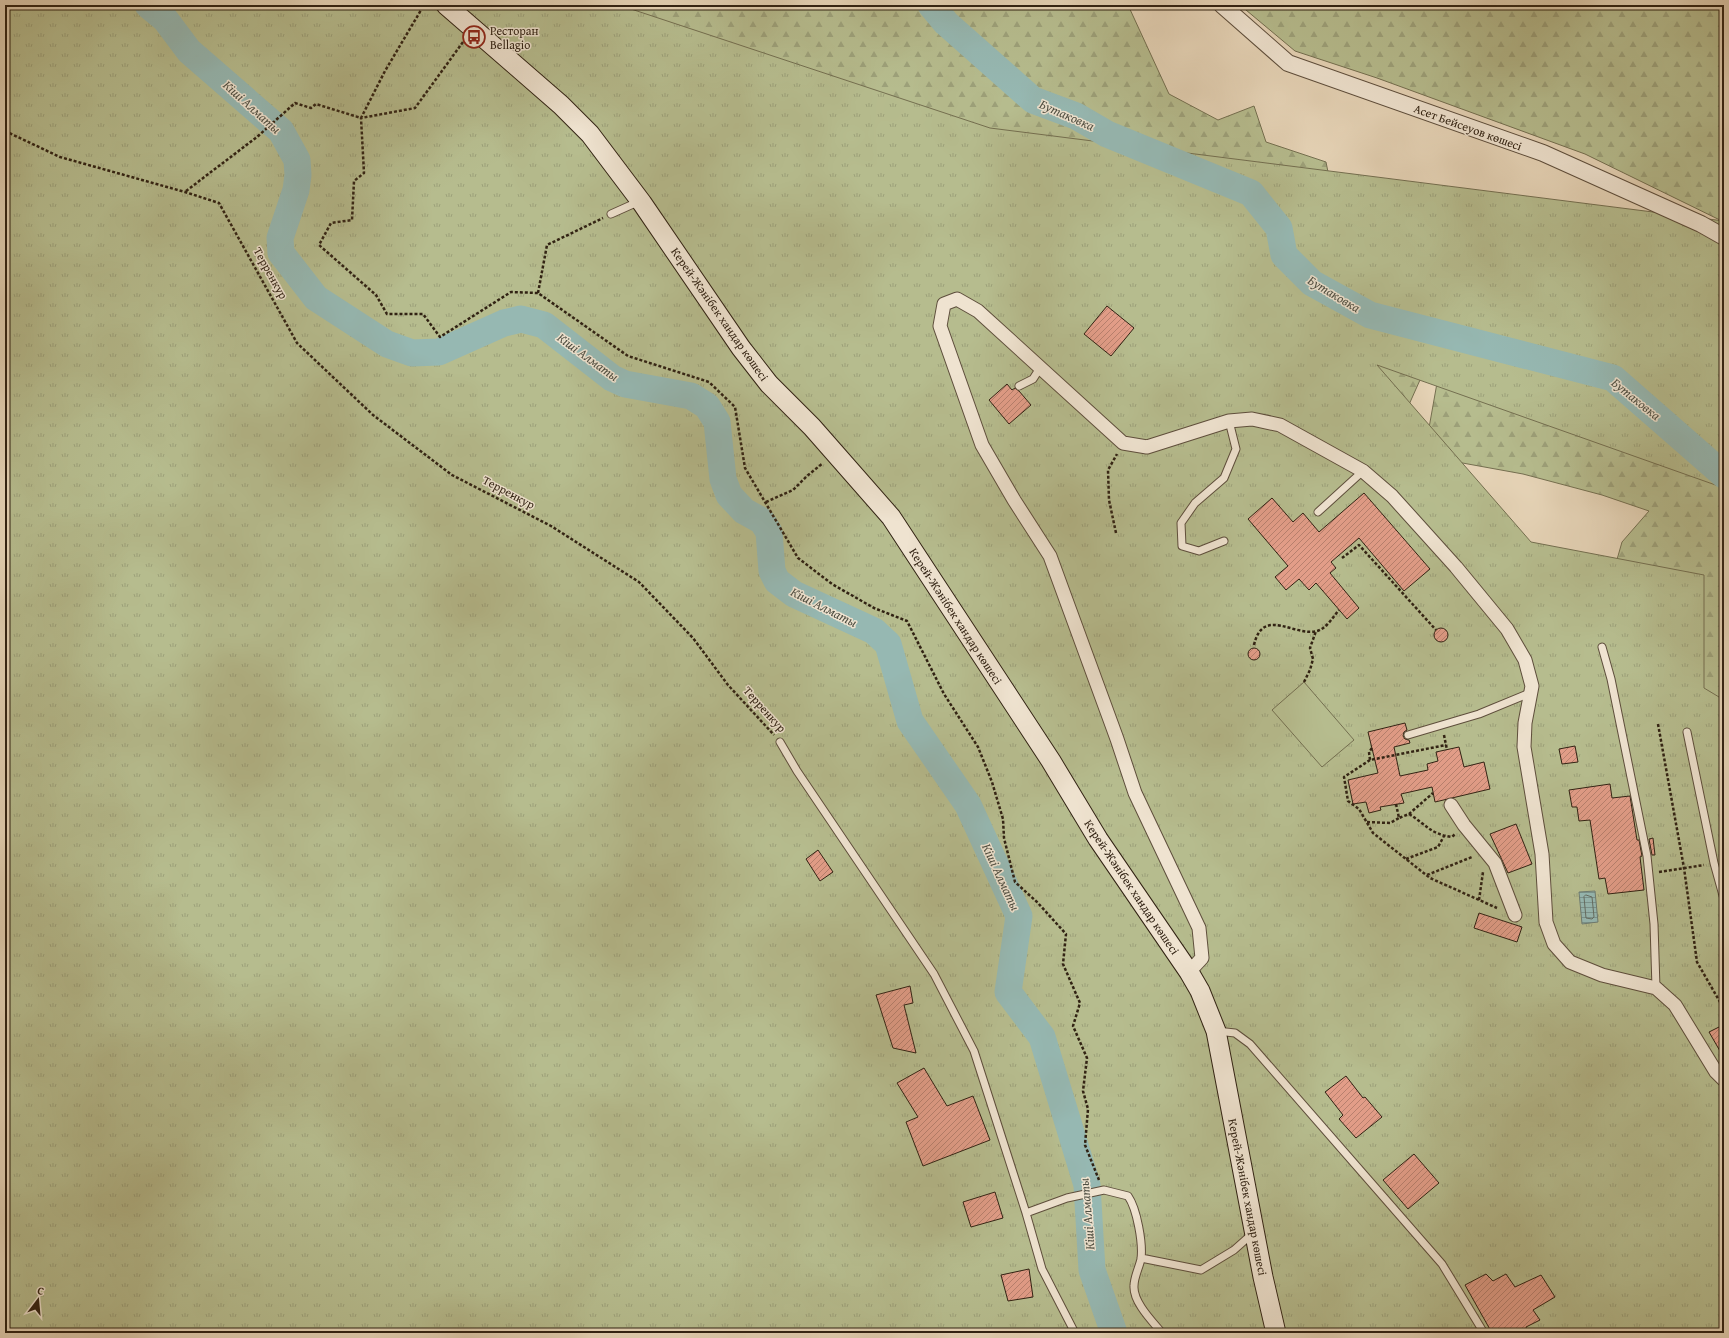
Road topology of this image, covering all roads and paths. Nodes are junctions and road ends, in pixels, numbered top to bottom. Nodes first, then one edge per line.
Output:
1 (424, 5) edge
2 (446, 5) edge
3 (1222, 5) edge
4 (473, 29) junction
5 (361, 118) junction
6 (5, 131) edge
7 (186, 192) junction
8 (640, 200) junction
9 (611, 214) joint
10 (1724, 237) edge
11 (538, 293) junction
12 (1040, 368) junction
13 (1019, 386) dead end
14 (1229, 421) junction
15 (1123, 443) junction
16 (836, 453) junction
17 (1363, 471) junction
18 (766, 502) junction
19 (1318, 512) dead end
20 (1116, 533) dead end
21 (1224, 541) dead end
22 (1342, 558) dead end
23 (1339, 610) dead end
24 (1436, 630) dead end
25 (1316, 631) junction
26 (1254, 645) dead end
27 (1602, 647) dead end
28 (1304, 682) dead end
29 (1530, 693) junction
30 (1658, 724) dead end
31 (1442, 725) junction
32 (1686, 732) dead end
33 (1408, 734) dead end
34 (780, 742) joint
35 (1446, 745) junction
36 (1372, 748) dead end
37 (1447, 750) dead end
38 (1370, 760) junction
39 (1433, 793) dead end
40 (1396, 804) dead end
41 (1451, 805) dead end
42 (1409, 814) junction
43 (1399, 818) junction
44 (1366, 822) junction
45 (1464, 825) junction
46 (1444, 836) junction
47 (1487, 853) junction
48 (1406, 859) junction
49 (1714, 863) junction
50 (1684, 868) junction
51 (1649, 874) junction
52 (1426, 875) junction
53 (1724, 899) edge
54 (1479, 900) junction
55 (1514, 915) joint
56 (1189, 972) junction
57 (1656, 988) junction
58 (1724, 1009) edge
59 (1216, 1031) junction
60 (1724, 1080) edge
61 (1104, 1190) junction
62 (1026, 1213) junction
63 (1256, 1232) junction
64 (1141, 1258) junction
65 (1075, 1333) edge
66 (1162, 1333) edge
67 (1276, 1333) edge
68 (1484, 1333) edge

1 - 5 path
2 - 4 main road, Керей-Жәнібек хандар көшесі
3 - 10 street, Асет Бейсеуов көшесі
4 - 5 path
4 - 8 main road, Керей-Жәнібек хандар көшесі
5 - 7 path
5 - 11 path
6 - 7 path, Терренкур
7 - 34 path, Терренкур
8 - 9 lane
8 - 16 main road, Керей-Жәнібек хандар көшесі
9 - 11 path
11 - 18 path
12 - 13 lane
12 - 15 street
12 - 56 street
14 - 15 street
14 - 17 street
14 - 21 lane
15 - 20 path
16 - 18 path
16 - 56 main road, Керей-Жәнібек хандар көшесі
17 - 19 lane
17 - 29 street
18 - 61 path
22 - 24 path
23 - 25 path
25 - 26 path
25 - 28 path
27 - 51 lane
29 - 31 lane
29 - 57 street
30 - 50 path
31 - 33 lane
31 - 35 path
32 - 49 lane
34 - 62 lane, Терренкур
35 - 37 path
35 - 38 path
36 - 38 path
38 - 44 path
39 - 42 path
40 - 43 path
41 - 45 street
42 - 43 path
42 - 46 path
43 - 44 path
44 - 48 path
45 - 46 path
45 - 47 street
46 - 48 path
47 - 52 path
47 - 54 path
47 - 55 street
48 - 52 path
49 - 50 path
49 - 53 lane
50 - 51 path
50 - 58 path
51 - 57 lane
52 - 54 path
54 - 55 path
56 - 59 main road, Керей-Жәнібек хандар көшесі
57 - 60 street
59 - 63 main road, Керей-Жәнібек хандар көшесі
59 - 68 lane
61 - 62 lane
61 - 64 lane
62 - 65 lane, Терренкур
63 - 64 lane
63 - 67 main road, Керей-Жәнібек хандар көшесі
64 - 66 lane

